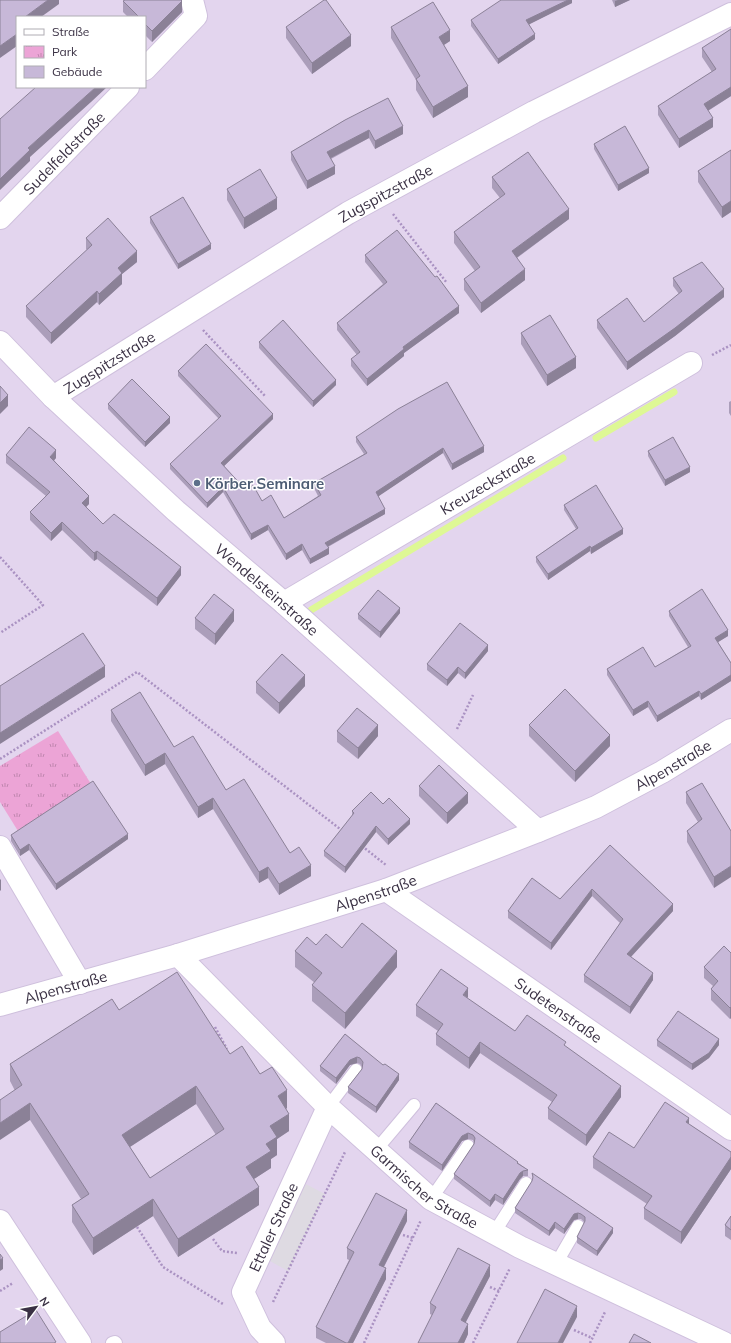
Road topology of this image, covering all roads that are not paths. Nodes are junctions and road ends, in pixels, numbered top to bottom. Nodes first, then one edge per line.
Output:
1 (192, 0) edge
2 (731, 14) edge
3 (146, 68) edge
4 (127, 88) edge
5 (0, 218) edge
6 (0, 342) edge
7 (691, 363) dead end
8 (53, 397) junction
9 (284, 603) junction
10 (731, 730) edge
11 (538, 831) junction
12 (0, 847) edge
13 (386, 890) junction
14 (178, 955) junction
15 (80, 983) junction
16 (0, 1005) edge
17 (356, 1070) dead end
18 (414, 1105) dead end
19 (328, 1107) junction
20 (731, 1128) edge
21 (468, 1146) dead end
22 (376, 1150) junction
23 (526, 1183) dead end
24 (431, 1199) junction
25 (0, 1221) edge
26 (578, 1226) dead end
27 (494, 1233) junction
28 (556, 1264) junction
29 (267, 1336) edge
30 (80, 1343) edge
31 (112, 1343) edge
32 (116, 1343) edge
33 (724, 1343) edge

1 - 3 street
2 - 8 street, Zugspitzstraße
4 - 5 street, Sudelfeldstraße
6 - 8 street, Wendelsteinstraße
7 - 9 street, Kreuzeckstraße
8 - 9 street, Wendelsteinstraße
9 - 11 street, Wendelsteinstraße
10 - 11 street, Alpenstraße
11 - 13 street, Alpenstraße
12 - 15 street
13 - 14 street, Alpenstraße
13 - 20 street, Sudetenstraße
14 - 15 street, Alpenstraße
14 - 19 street, Garmischer Straße
15 - 16 street, Alpenstraße
17 - 19 lane
18 - 22 lane
19 - 22 street, Garmischer Straße
19 - 29 street, Ettaler Straße
21 - 24 lane
22 - 24 street, Garmischer Straße
23 - 27 lane
24 - 27 street, Garmischer Straße
25 - 30 street
26 - 28 lane
27 - 28 street, Garmischer Straße
28 - 33 street, Garmischer Straße
31 - 32 lane

